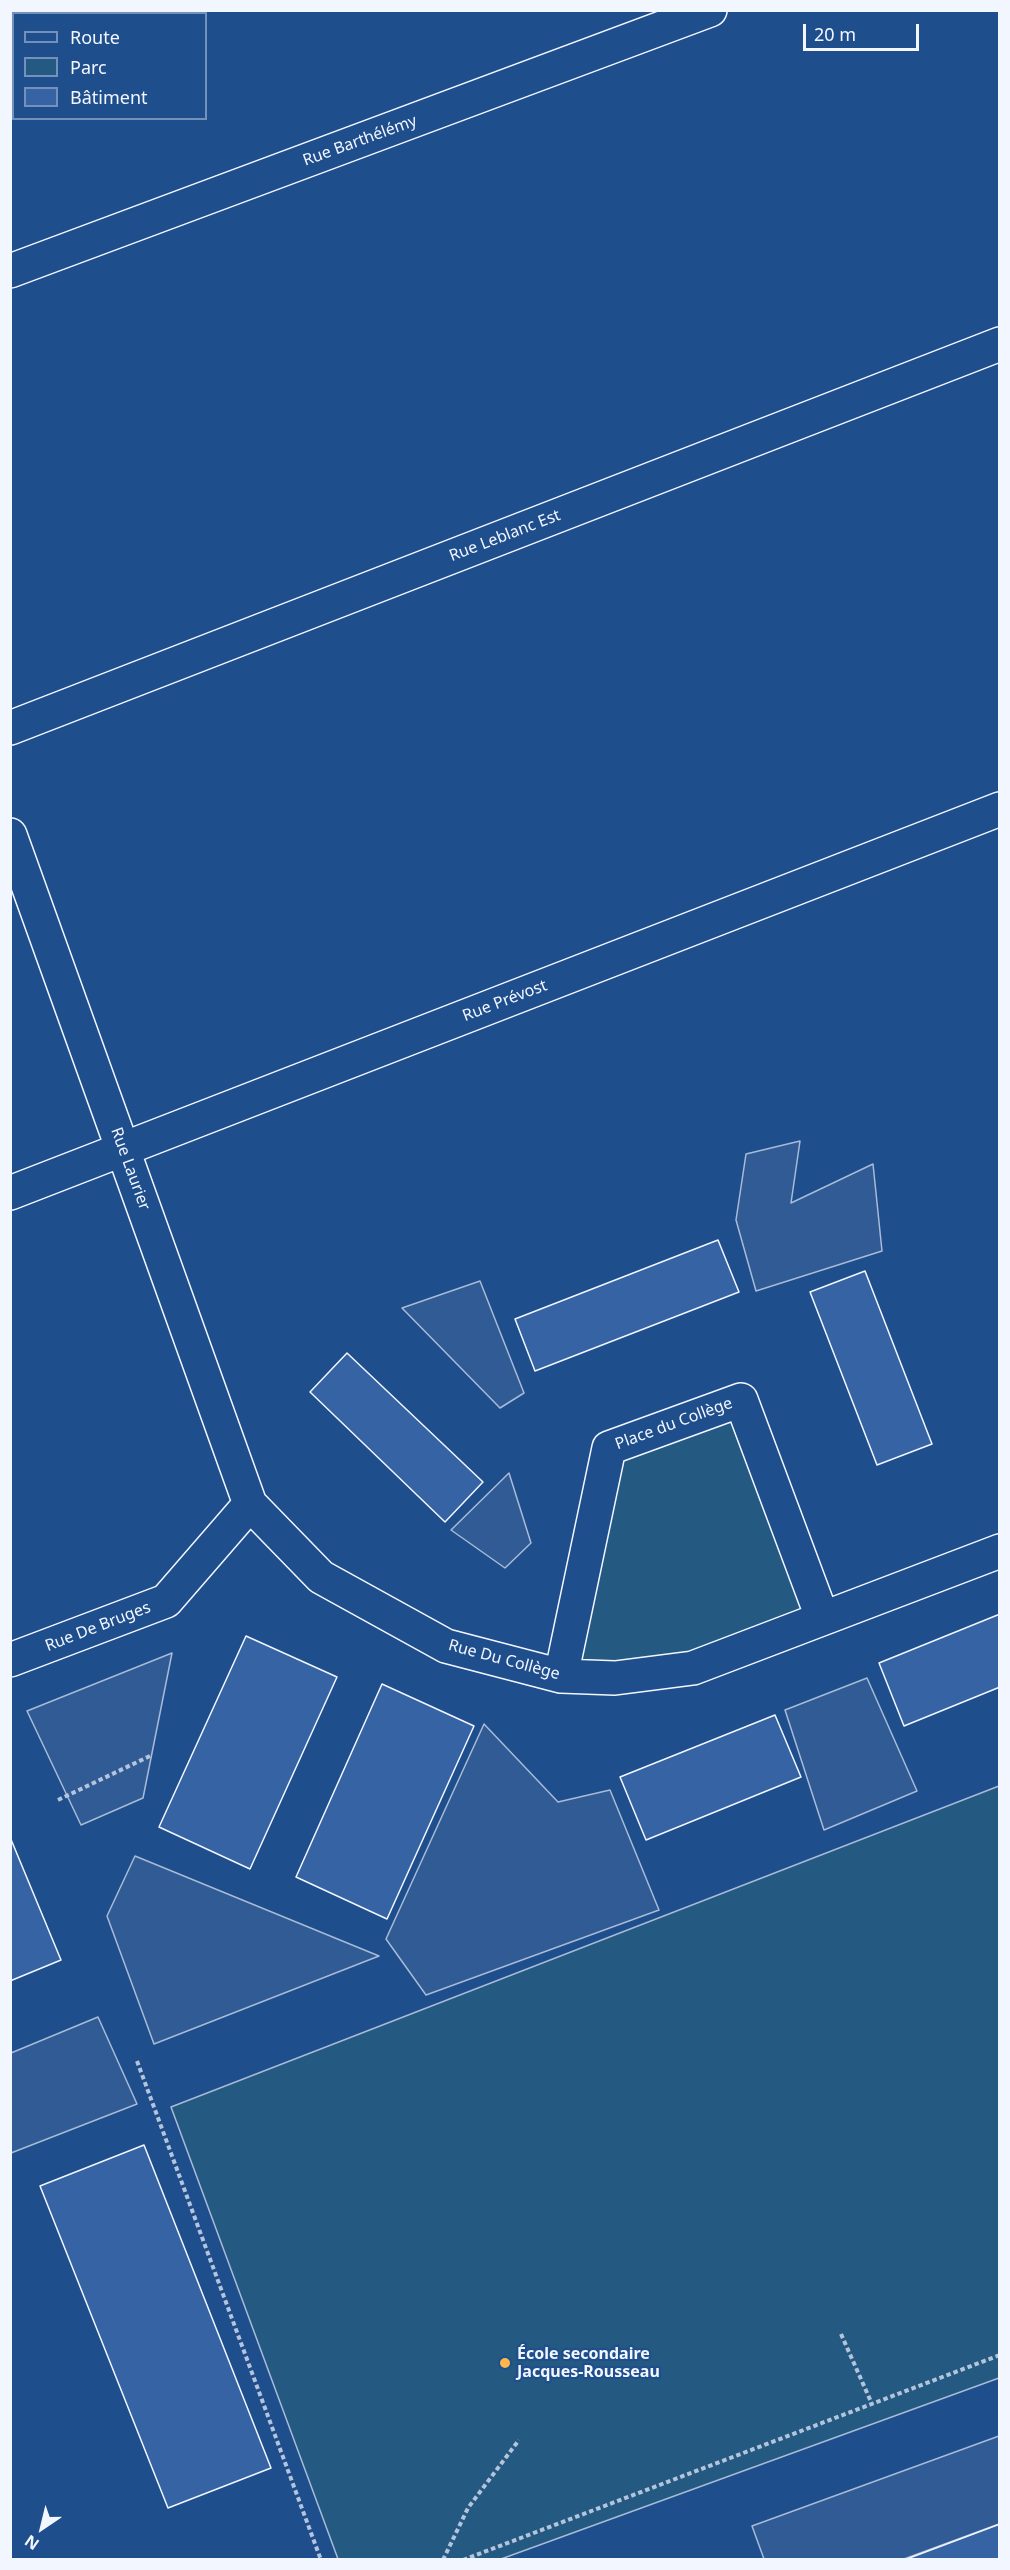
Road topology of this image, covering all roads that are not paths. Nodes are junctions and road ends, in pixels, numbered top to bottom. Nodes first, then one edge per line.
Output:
1 (710, 10) edge
2 (10, 271) edge
3 (999, 344) edge
4 (10, 728) edge
5 (999, 809) edge
6 (10, 835) edge
7 (123, 1149) junction
8 (10, 1193) edge
9 (250, 1504) junction
10 (999, 1551) edge
11 (822, 1617) junction
12 (10, 1660) edge
13 (561, 1676) junction

1 - 2 street, Rue Barthélémy
3 - 4 street, Rue Leblanc Est
5 - 7 street, Rue Prévost
6 - 7 street, Rue Laurier
7 - 8 street, Rue Prévost
7 - 9 street, Rue Laurier
9 - 12 street, Rue De Bruges
9 - 13 street, Rue Du Collège
10 - 11 street, Rue Du Collège
11 - 13 street, Rue Du Collège
11 - 13 street, Place du Collège

